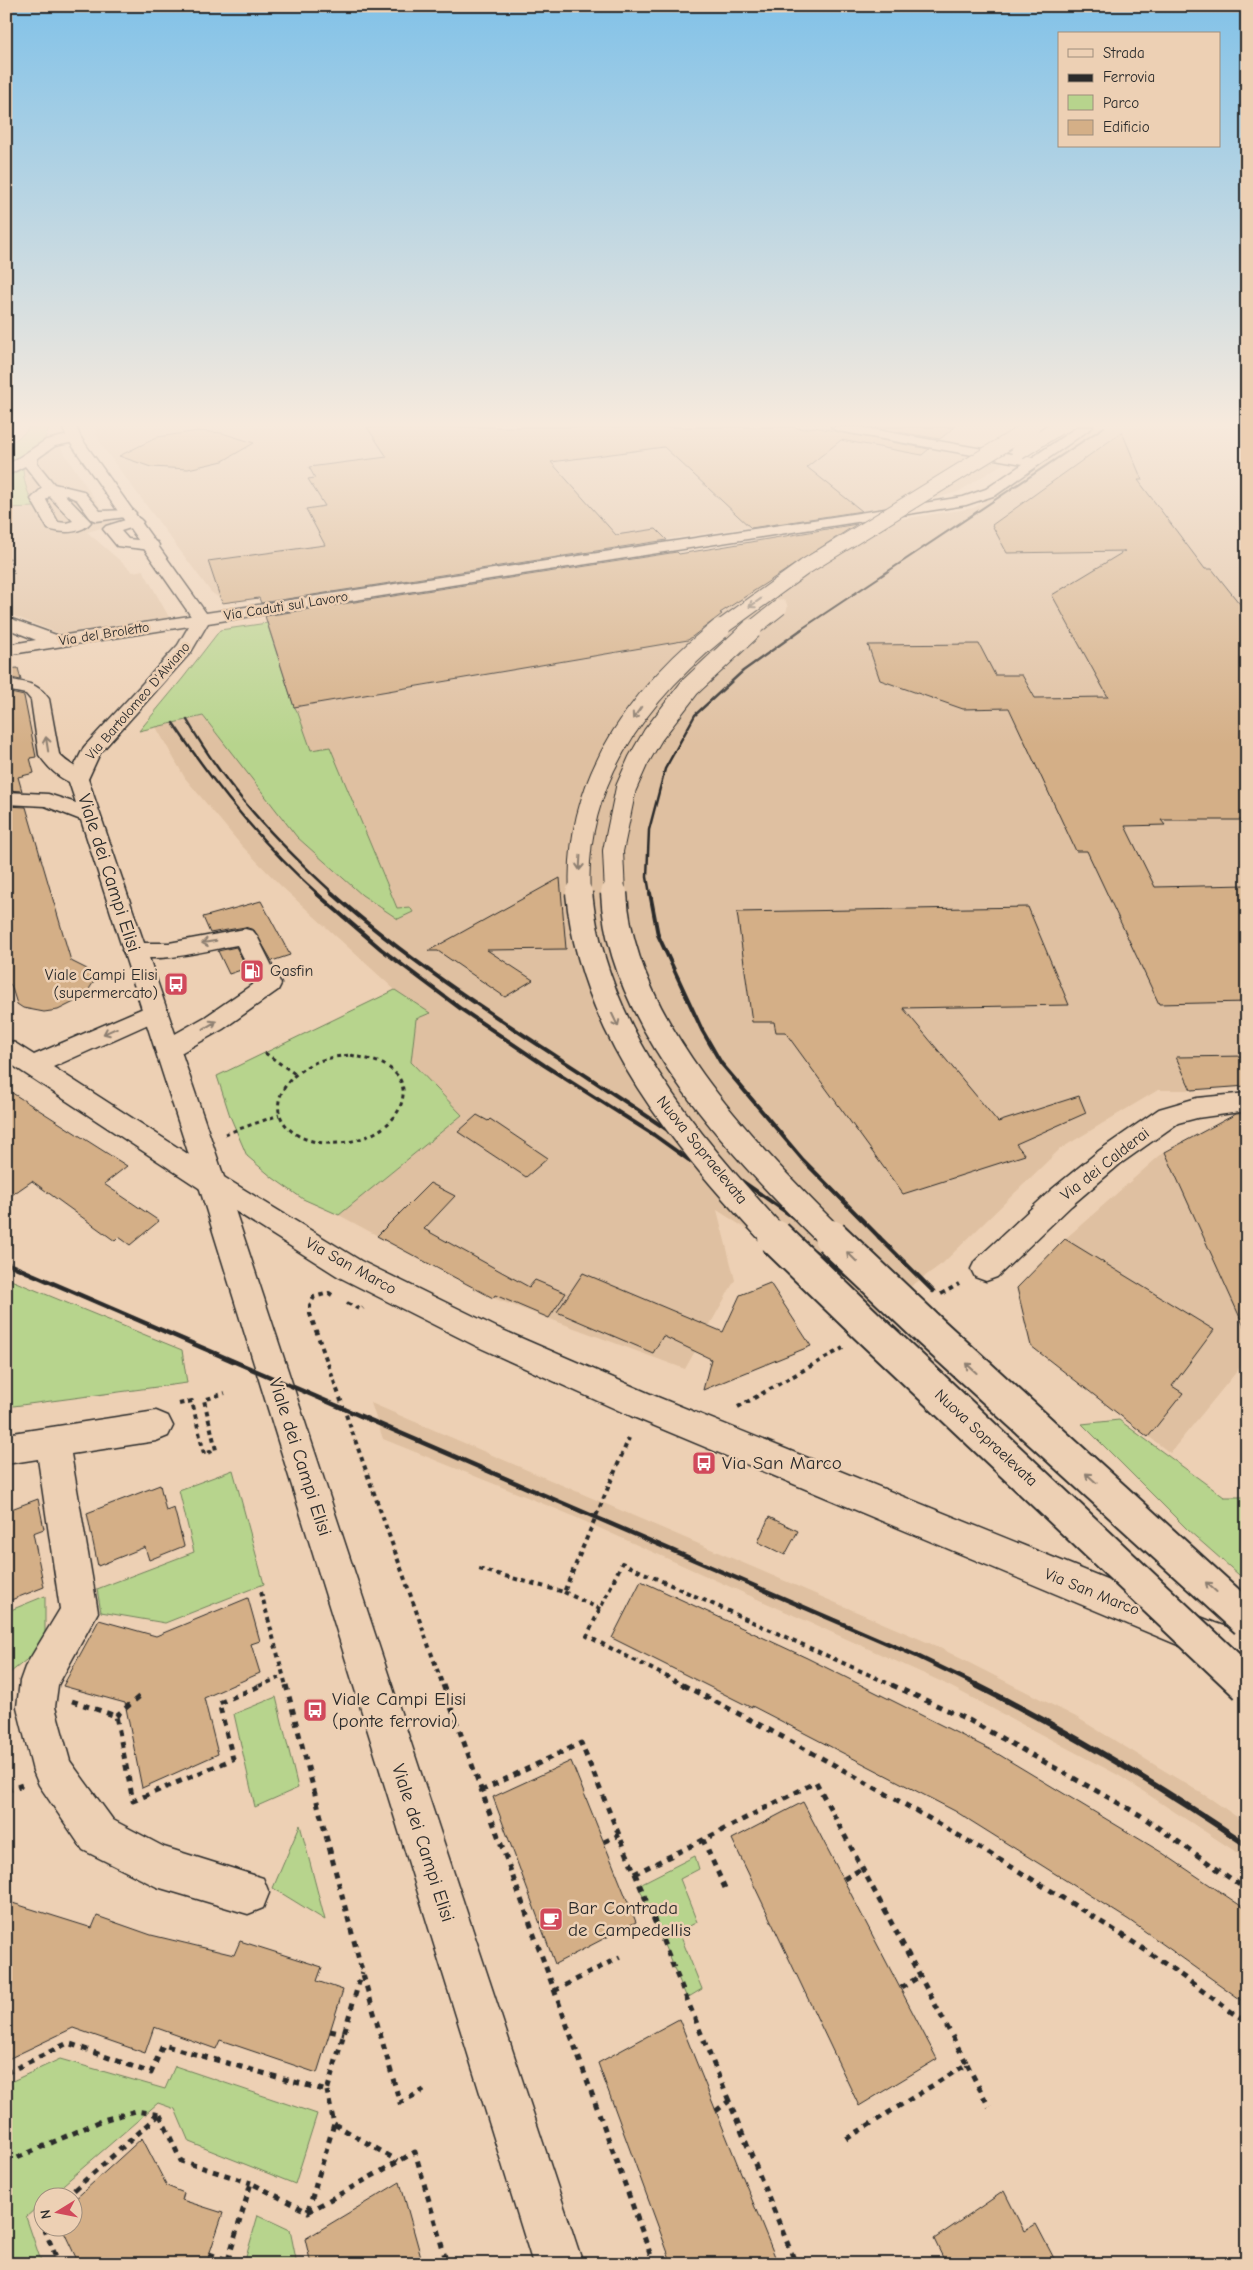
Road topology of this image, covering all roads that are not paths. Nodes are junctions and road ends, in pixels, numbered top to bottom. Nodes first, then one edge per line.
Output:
1 (114, 533) edge
2 (142, 533) edge
3 (763, 533) edge
4 (862, 533) edge
5 (892, 533) edge
6 (151, 545) junction
7 (202, 619) junction
8 (6, 622) edge
9 (56, 642) junction
10 (32, 646) junction
11 (6, 650) edge
12 (6, 664) edge
13 (6, 684) edge
14 (78, 778) junction
15 (6, 797) edge
16 (89, 816) junction
17 (134, 950) junction
18 (155, 1011) junction
19 (6, 1049) edge
20 (168, 1049) junction
21 (33, 1066) junction
22 (1247, 1102) edge
23 (212, 1183) junction
24 (986, 1270) dead end
25 (164, 1416) road end
26 (52, 1443) junction
27 (6, 1449) edge
28 (1247, 1620) edge
29 (1247, 1653) edge
30 (1247, 1685) edge
31 (248, 1893) dead end
32 (554, 2255) edge

1 - 6 main road
2 - 6 main road
3 - 7 main road, Via Caduti sul Lavoro
4 -> 30 main road, Nuova Sopraelevata, bridge
28 -> 5 main road, Nuova Sopraelevata, bridge
6 - 7 main road
7 - 9 main road, Via del Broletto
7 - 14 main road, Via Bartolomeo D'Alviano
8 - 9 main road
9 - 10 main road, Via del Broletto
10 - 11 main road, Via del Broletto
10 - 12 main road
14 -> 13 main road, Viale dei Campi Elisi
14 - 15 main road
14 - 16 main road, Viale dei Campi Elisi
15 - 16 main road
16 - 17 main road, Viale dei Campi Elisi
17 - 18 main road, Viale dei Campi Elisi
20 -> 17 main road
18 - 20 main road, Viale dei Campi Elisi
18 -> 21 main road
19 - 21 main road, Via San Marco
20 - 23 main road, Viale dei Campi Elisi
21 - 23 main road, Via San Marco
22 - 24 main road, Via dei Calderai
23 - 29 main road, Via San Marco
23 - 32 main road, Viale dei Campi Elisi
25 - 26 main road
26 - 27 main road
26 - 31 main road

